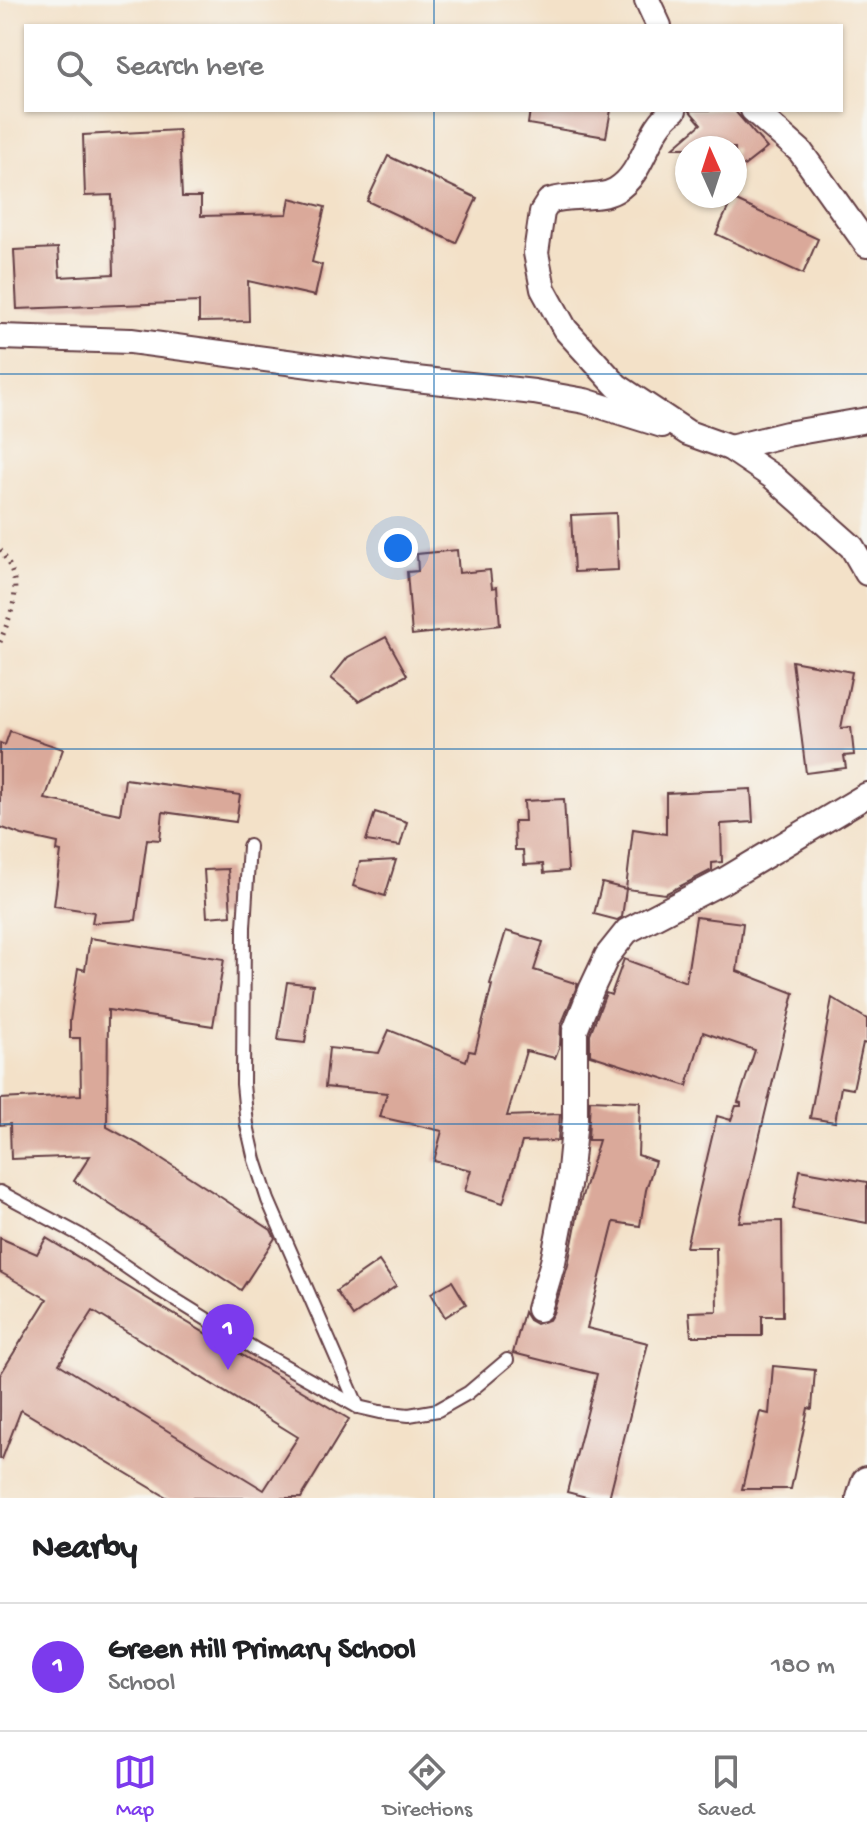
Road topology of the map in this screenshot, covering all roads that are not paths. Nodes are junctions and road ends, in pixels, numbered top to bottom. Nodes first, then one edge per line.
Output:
1 (647, 0) edge
2 (658, 24) edge
3 (671, 112) edge
4 (755, 112) edge
5 (867, 245) edge
6 (0, 337) edge
7 (867, 420) edge
8 (688, 433) junction
9 (730, 448) junction
10 (867, 573) edge
11 (867, 795) edge
12 (249, 846) dead end
13 (0, 1192) edge
14 (539, 1309) dead end
15 (507, 1360) dead end
16 (358, 1407) junction
17 (867, 1482) edge
18 (862, 1498) edge

1 - 2 street
3 - 8 street
4 - 5 street
6 - 8 street
7 - 9 street
8 - 9 street
9 - 10 street
11 - 14 street
12 - 16 lane
13 - 16 lane
15 - 16 lane
17 - 18 street

